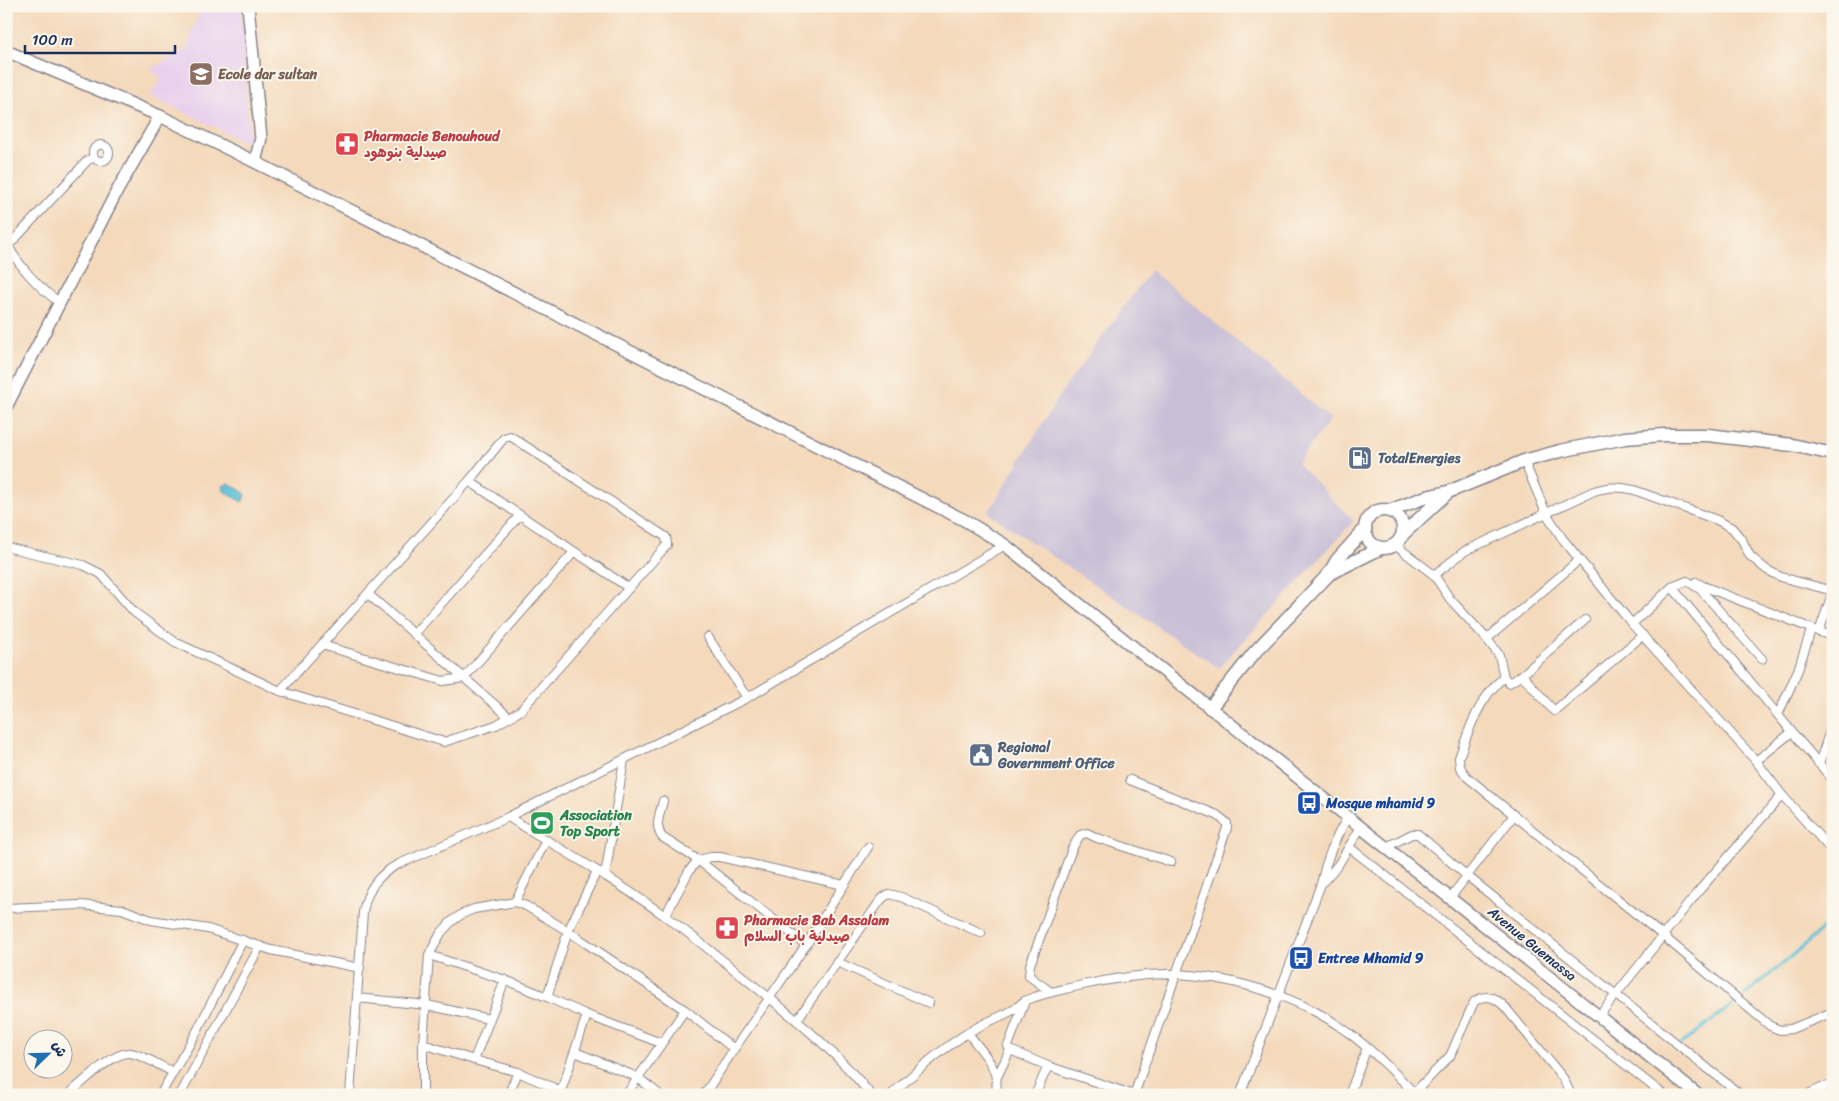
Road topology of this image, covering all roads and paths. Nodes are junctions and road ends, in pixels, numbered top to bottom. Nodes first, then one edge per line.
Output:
1 (248, 6) edge
2 (6, 51) edge
3 (160, 116) junction
4 (94, 157) dead end
5 (255, 162) junction
6 (7, 244) edge
7 (59, 302) junction
8 (6, 407) edge
9 (1833, 454) edge
10 (1524, 460) junction
11 (469, 481) junction
12 (1448, 492) junction
13 (1389, 511) junction
14 (1546, 513) junction
15 (520, 515) junction
16 (1365, 529) junction
17 (1403, 534) junction
18 (1005, 545) junction
19 (1395, 545) junction
20 (6, 547) edge
21 (1381, 548) junction
22 (574, 552) junction
23 (1579, 560) junction
24 (1329, 574) junction
25 (1434, 575) junction
26 (1687, 581) junction
27 (1672, 587) junction
28 (629, 588) junction
29 (1833, 591) edge
30 (368, 594) junction
31 (1585, 620) dead end
32 (1632, 624) junction
33 (1815, 631) junction
34 (414, 634) junction
35 (1643, 635) junction
36 (708, 637) dead end
37 (1833, 637) edge
38 (1487, 640) junction
39 (322, 645) junction
40 (1762, 659) dead end
41 (1522, 675) junction
42 (1504, 677) junction
43 (464, 678) junction
44 (280, 691) junction
45 (748, 698) junction
46 (1210, 708) junction
47 (1778, 715) junction
48 (509, 718) junction
49 (1833, 720) edge
50 (1792, 732) junction
51 (624, 760) junction
52 (1756, 762) junction
53 (1818, 764) junction
54 (1130, 780) dead end
55 (1833, 780) edge
56 (1782, 795) junction
57 (663, 801) dead end
58 (1514, 815) junction
59 (1348, 816) junction
60 (508, 817) junction
61 (1361, 826) junction
62 (546, 840) junction
63 (868, 847) dead end
64 (1349, 847) junction
65 (1386, 847) junction
66 (1833, 852) edge
67 (698, 860) junction
68 (1171, 862) dead end
69 (597, 871) junction
70 (1466, 875) junction
71 (605, 876) junction
72 (1321, 884) junction
73 (844, 885) junction
74 (1450, 898) junction
75 (515, 902) junction
76 (6, 908) edge
77 (665, 916) junction
78 (568, 931) junction
79 (981, 933) dead end
80 (1662, 936) junction
81 (243, 940) junction
82 (806, 945) junction
83 (260, 946) junction
84 (429, 955) junction
85 (837, 962) junction
86 (360, 968) junction
87 (1176, 974) junction
88 (505, 980) junction
89 (1050, 992) junction
90 (1615, 994) junction
91 (1278, 995) junction
92 (547, 997) junction
93 (357, 998) junction
94 (769, 998) junction
95 (1026, 1000) junction
96 (928, 1003) dead end
97 (427, 1005) junction
98 (685, 1010) junction
99 (1833, 1012) edge
100 (587, 1015) junction
101 (1598, 1017) junction
102 (489, 1019) junction
103 (797, 1020) junction
104 (968, 1033) junction
105 (661, 1043) junction
106 (424, 1044) junction
107 (1366, 1048) junction
108 (734, 1049) junction
109 (1010, 1050) junction
110 (575, 1052) junction
111 (474, 1060) junction
112 (1048, 1066) junction
113 (173, 1072) junction
114 (518, 1072) junction
115 (997, 1077) junction
116 (637, 1078) junction
117 (1833, 1083) edge
118 (565, 1093) edge
119 (1415, 1094) edge
120 (1695, 1094) edge
121 (68, 1095) edge
122 (160, 1095) edge
123 (180, 1095) edge
124 (350, 1095) edge
125 (423, 1095) edge
126 (508, 1095) edge
127 (626, 1095) edge
128 (660, 1095) edge
129 (704, 1095) edge
130 (871, 1095) edge
131 (891, 1095) edge
132 (996, 1095) edge
133 (1035, 1095) edge
134 (1134, 1095) edge
135 (1240, 1095) edge
136 (1349, 1095) edge
137 (1571, 1095) edge
138 (1664, 1095) edge
139 (1741, 1095) edge
140 (1806, 1095) edge

1 - 5 main road
2 - 3 main road, Avenue Guemassa
3 - 5 main road, Avenue Guemassa
3 - 7 main road
4 - 6 street
5 - 18 main road, Avenue Guemassa
6 - 7 street
7 - 8 main road
9 - 10 main road
10 - 12 main road
10 - 14 street
11 - 15 street
11 - 28 street
11 - 30 street
12 - 13 main road
12 - 17 main road
13 - 16 main road
13 - 17 main road
14 - 23 street
14 - 25 street
14 - 29 street
15 - 22 street
15 - 34 street
16 - 21 main road
16 - 24 main road
17 - 19 main road
18 - 45 street
18 - 46 main road, Avenue Guemassa
19 - 21 main road
19 - 25 street
20 - 44 street
21 - 24 main road
22 - 28 street
22 - 43 street
23 - 32 street
23 - 38 street
24 - 46 main road
25 - 38 street
26 - 27 street
26 - 33 street
26 - 40 street
27 - 32 street
27 - 47 street
28 - 48 street
29 - 33 street
30 - 34 street
30 - 39 street
31 - 41 street
32 - 35 street
33 - 37 street
33 - 47 street
34 - 43 street
35 - 41 street
35 - 52 street
36 - 45 street
38 - 42 street
39 - 43 street
39 - 44 street
41 - 42 street
42 - 58 street
43 - 48 street
44 - 48 street
45 - 51 street
46 - 59 main road, Avenue Guemassa
47 - 50 street
49 - 53 street
50 - 52 street
50 - 53 street
51 - 60 street
51 - 71 street
52 - 56 street
53 - 55 street
54 - 87 street
56 - 66 street
56 - 80 street
57 - 67 street
58 - 70 street
58 - 80 street
59 - 61 main road, Avenue Guemassa
59 - 72 street
60 - 62 street
60 - 86 street
61 - 64 street
61 - 65 main road, Avenue Guemassa
62 - 69 street
62 - 75 street
63 - 73 street
64 - 72 street
64 - 138 street
65 - 70 street
65 - 74 main road, Avenue Guemassa
67 - 73 street
67 - 77 street
67 - 82 street
68 - 89 street
69 - 71 street
69 - 78 street
70 - 74 street
70 - 90 street
71 - 77 street
72 - 91 street
73 - 82 street
74 - 101 main road, Avenue Guemassa
75 - 78 street
75 - 84 street
76 - 81 street
77 - 94 street
78 - 92 street
78 - 98 street
79 - 85 street
80 - 90 street
80 - 99 street
81 - 83 street
81 - 113 street
82 - 94 street
83 - 86 street
83 - 123 street
84 - 88 street
84 - 97 street
85 - 96 street
85 - 103 street
86 - 93 street
87 - 89 street
87 - 91 street
87 - 134 street
88 - 92 street
88 - 102 street
89 - 95 street
90 - 101 street
90 - 139 street
91 - 107 street
91 - 135 street
92 - 100 street
93 - 97 street
93 - 124 street
94 - 103 street
94 - 108 street
95 - 104 street
95 - 109 street
97 - 102 street
97 - 106 street
98 - 105 street
98 - 108 street
100 - 105 street
100 - 110 street
101 - 120 main road, Avenue Guemassa
102 - 111 street
103 - 130 street
104 - 115 street
104 - 131 street
105 - 116 street
106 - 111 street
106 - 125 street
107 - 119 street
107 - 136 street
108 - 129 street
109 - 112 street
109 - 115 street
110 - 116 street
110 - 118 street
111 - 114 street
112 - 133 street
112 - 134 street
113 - 121 street
113 - 122 street
114 - 118 street
114 - 126 street
115 - 132 street
116 - 127 street
116 - 128 street
117 - 140 street
119 - 137 street

